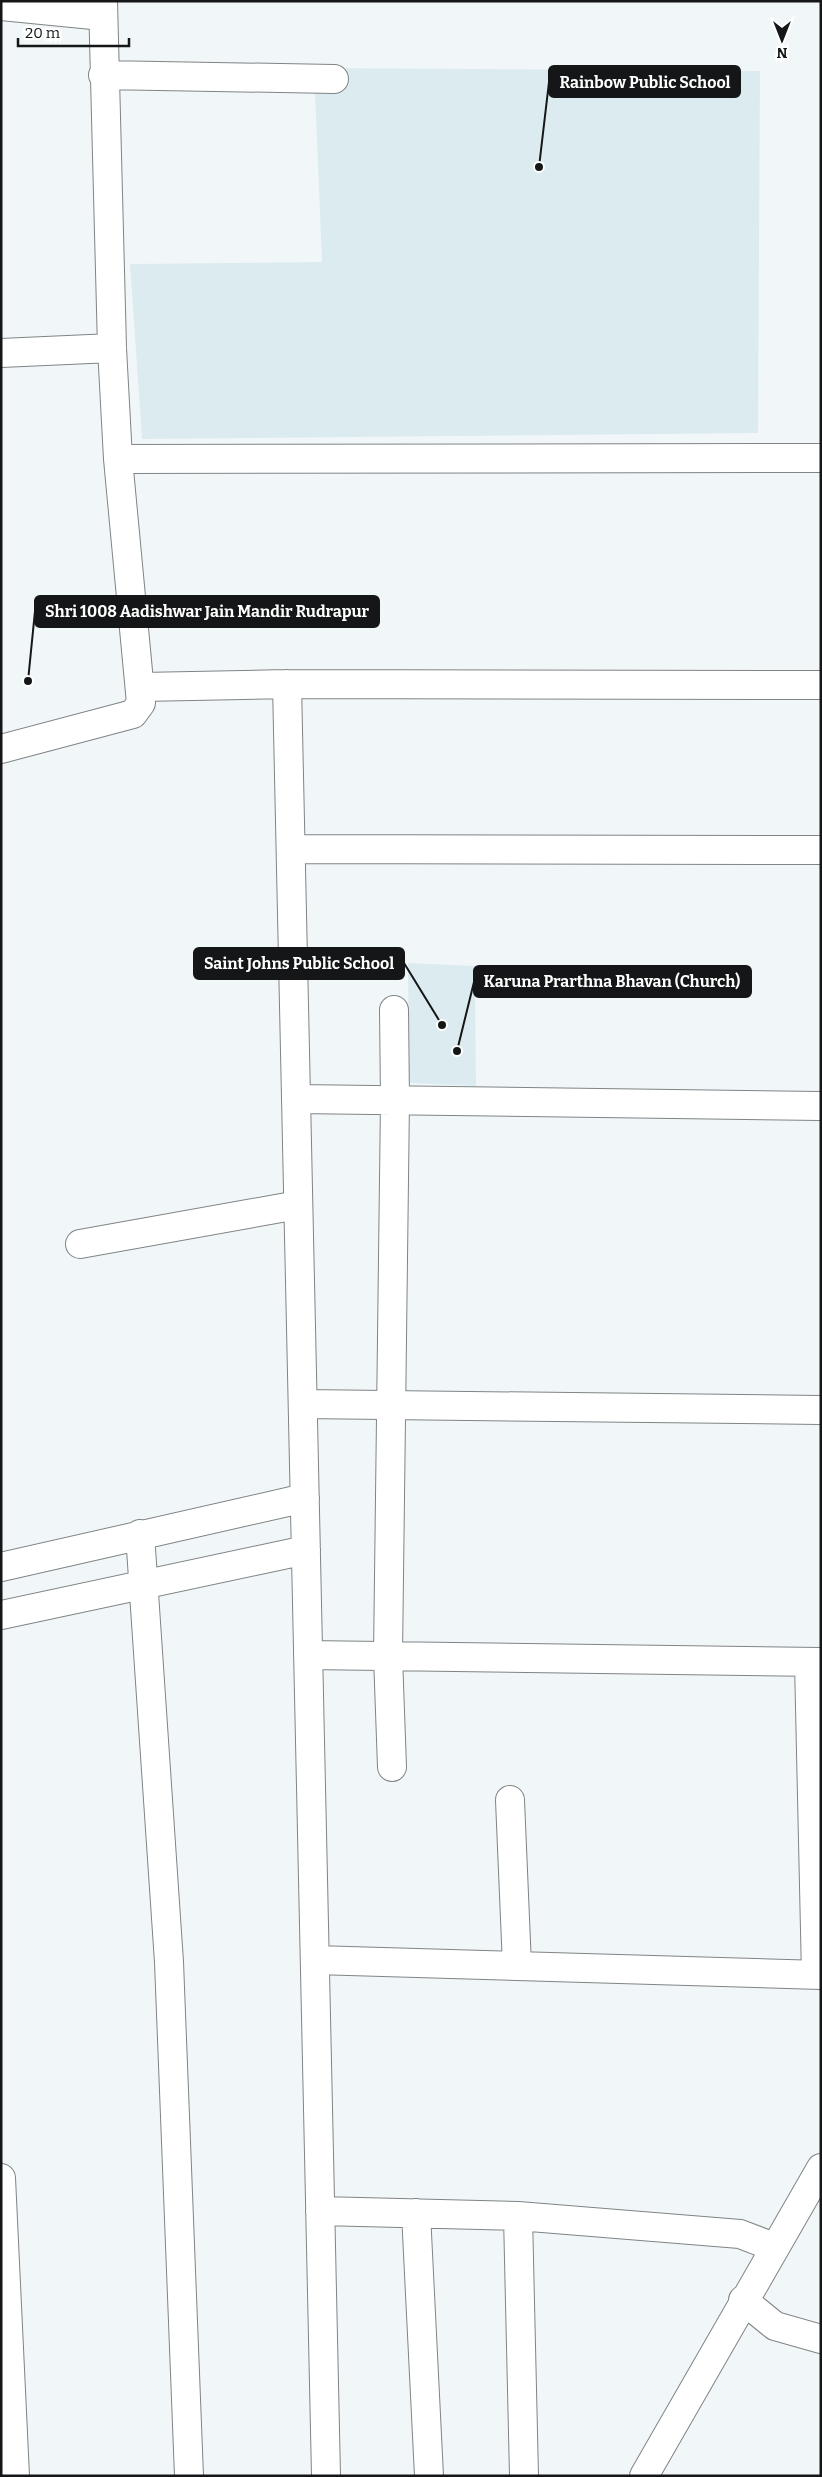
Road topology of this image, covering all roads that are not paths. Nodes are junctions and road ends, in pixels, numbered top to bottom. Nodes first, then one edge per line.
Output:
1 (1, 6) edge
2 (103, 9) edge
3 (103, 75) junction
4 (334, 80) dead end
5 (112, 348) junction
6 (1, 353) edge
7 (821, 458) edge
8 (118, 459) junction
9 (287, 684) junction
10 (821, 685) edge
11 (141, 687) junction
12 (1, 749) edge
13 (291, 849) junction
14 (821, 850) edge
15 (394, 1010) dead end
16 (296, 1099) junction
17 (396, 1100) junction
18 (821, 1106) edge
19 (298, 1205) junction
20 (80, 1244) dead end
21 (303, 1404) junction
22 (391, 1405) junction
23 (821, 1410) edge
24 (305, 1498) junction
25 (140, 1534) junction
26 (306, 1550) junction
27 (1, 1567) edge
28 (144, 1583) junction
29 (1, 1614) edge
30 (308, 1655) junction
31 (388, 1656) junction
32 (815, 1662) edge
33 (392, 1767) dead end
34 (510, 1800) dead end
35 (315, 1960) junction
36 (517, 1966) junction
37 (819, 1975) edge
38 (821, 2168) edge
39 (1, 2178) edge
40 (320, 2211) junction
41 (416, 2213) junction
42 (518, 2216) junction
43 (774, 2247) junction
44 (743, 2300) junction
45 (821, 2339) edge
46 (15, 2476) edge
47 (189, 2476) edge
48 (326, 2476) edge
49 (429, 2476) edge
50 (524, 2476) edge
51 (644, 2476) edge

1 - 2 street
2 - 3 street
3 - 4 street
3 - 5 street
5 - 6 street
5 - 8 street
7 - 8 street
8 - 11 street
9 - 10 street
9 - 11 street
9 - 13 street
11 - 12 street
13 - 14 street
13 - 16 street
15 - 17 street
16 - 17 street
16 - 19 street
17 - 18 street
17 - 22 street
19 - 20 street
19 - 21 street
21 - 22 street
21 - 24 street
22 - 23 street
22 - 31 street
24 - 25 street
24 - 26 street
25 - 27 street
25 - 28 street
26 - 28 street
26 - 30 street
28 - 29 street
28 - 47 street
30 - 31 street
30 - 35 street
31 - 32 street
31 - 33 street
32 - 37 street
34 - 36 street
35 - 36 street
35 - 40 street
36 - 37 street
38 - 43 street
39 - 46 street
40 - 41 street
40 - 48 street
41 - 42 street
41 - 49 street
42 - 43 street
42 - 50 street
43 - 44 street
44 - 45 street
44 - 51 street

